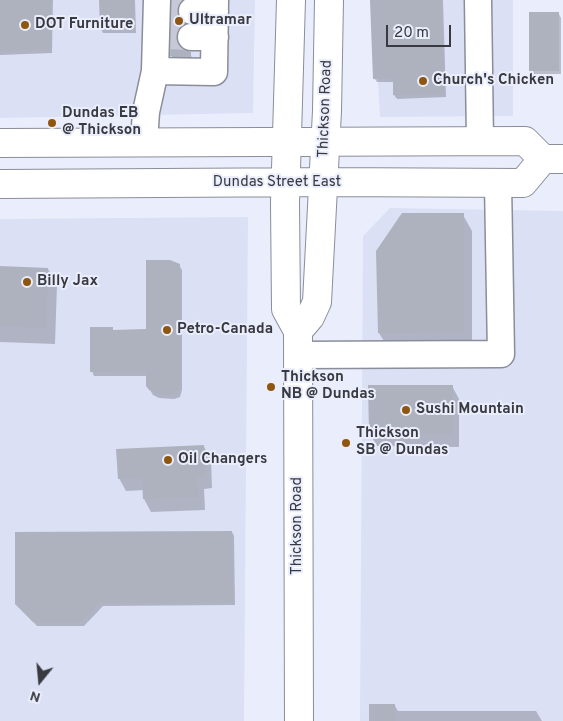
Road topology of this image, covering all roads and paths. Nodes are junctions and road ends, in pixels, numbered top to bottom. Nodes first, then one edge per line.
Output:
1 (291, 0) edge
2 (329, 0) edge
3 (478, 0) edge
4 (184, 7) edge
5 (183, 36) junction
6 (155, 71) junction
7 (144, 141) junction
8 (480, 141) junction
9 (0, 142) edge
10 (287, 142) junction
11 (326, 142) junction
12 (553, 159) edge
13 (286, 182) junction
14 (324, 182) junction
15 (498, 183) junction
16 (0, 184) edge
17 (298, 343) junction
18 (298, 721) edge

1 - 10 main road, Thickson Road
2 - 11 main road, Thickson Road
3 - 8 lane
4 - 5 lane
4 - 5 lane
5 - 6 lane
5 - 6 lane
6 - 7 lane
7 - 9 main road, Dundas Street East
7 - 10 main road, Dundas Street East
8 - 11 main road, Dundas Street East
8 - 12 main road, Dundas Street East
10 - 11 main road, Dundas Street East
10 - 13 main road, Thickson Road
11 - 14 main road, Thickson Road
12 - 15 main road, Dundas Street East
13 - 14 main road, Dundas Street East
13 - 16 main road, Dundas Street East
13 - 17 main road, Thickson Road
14 - 15 main road, Dundas Street East
14 - 17 main road, Thickson Road
15 - 17 lane
17 - 18 main road, Thickson Road

